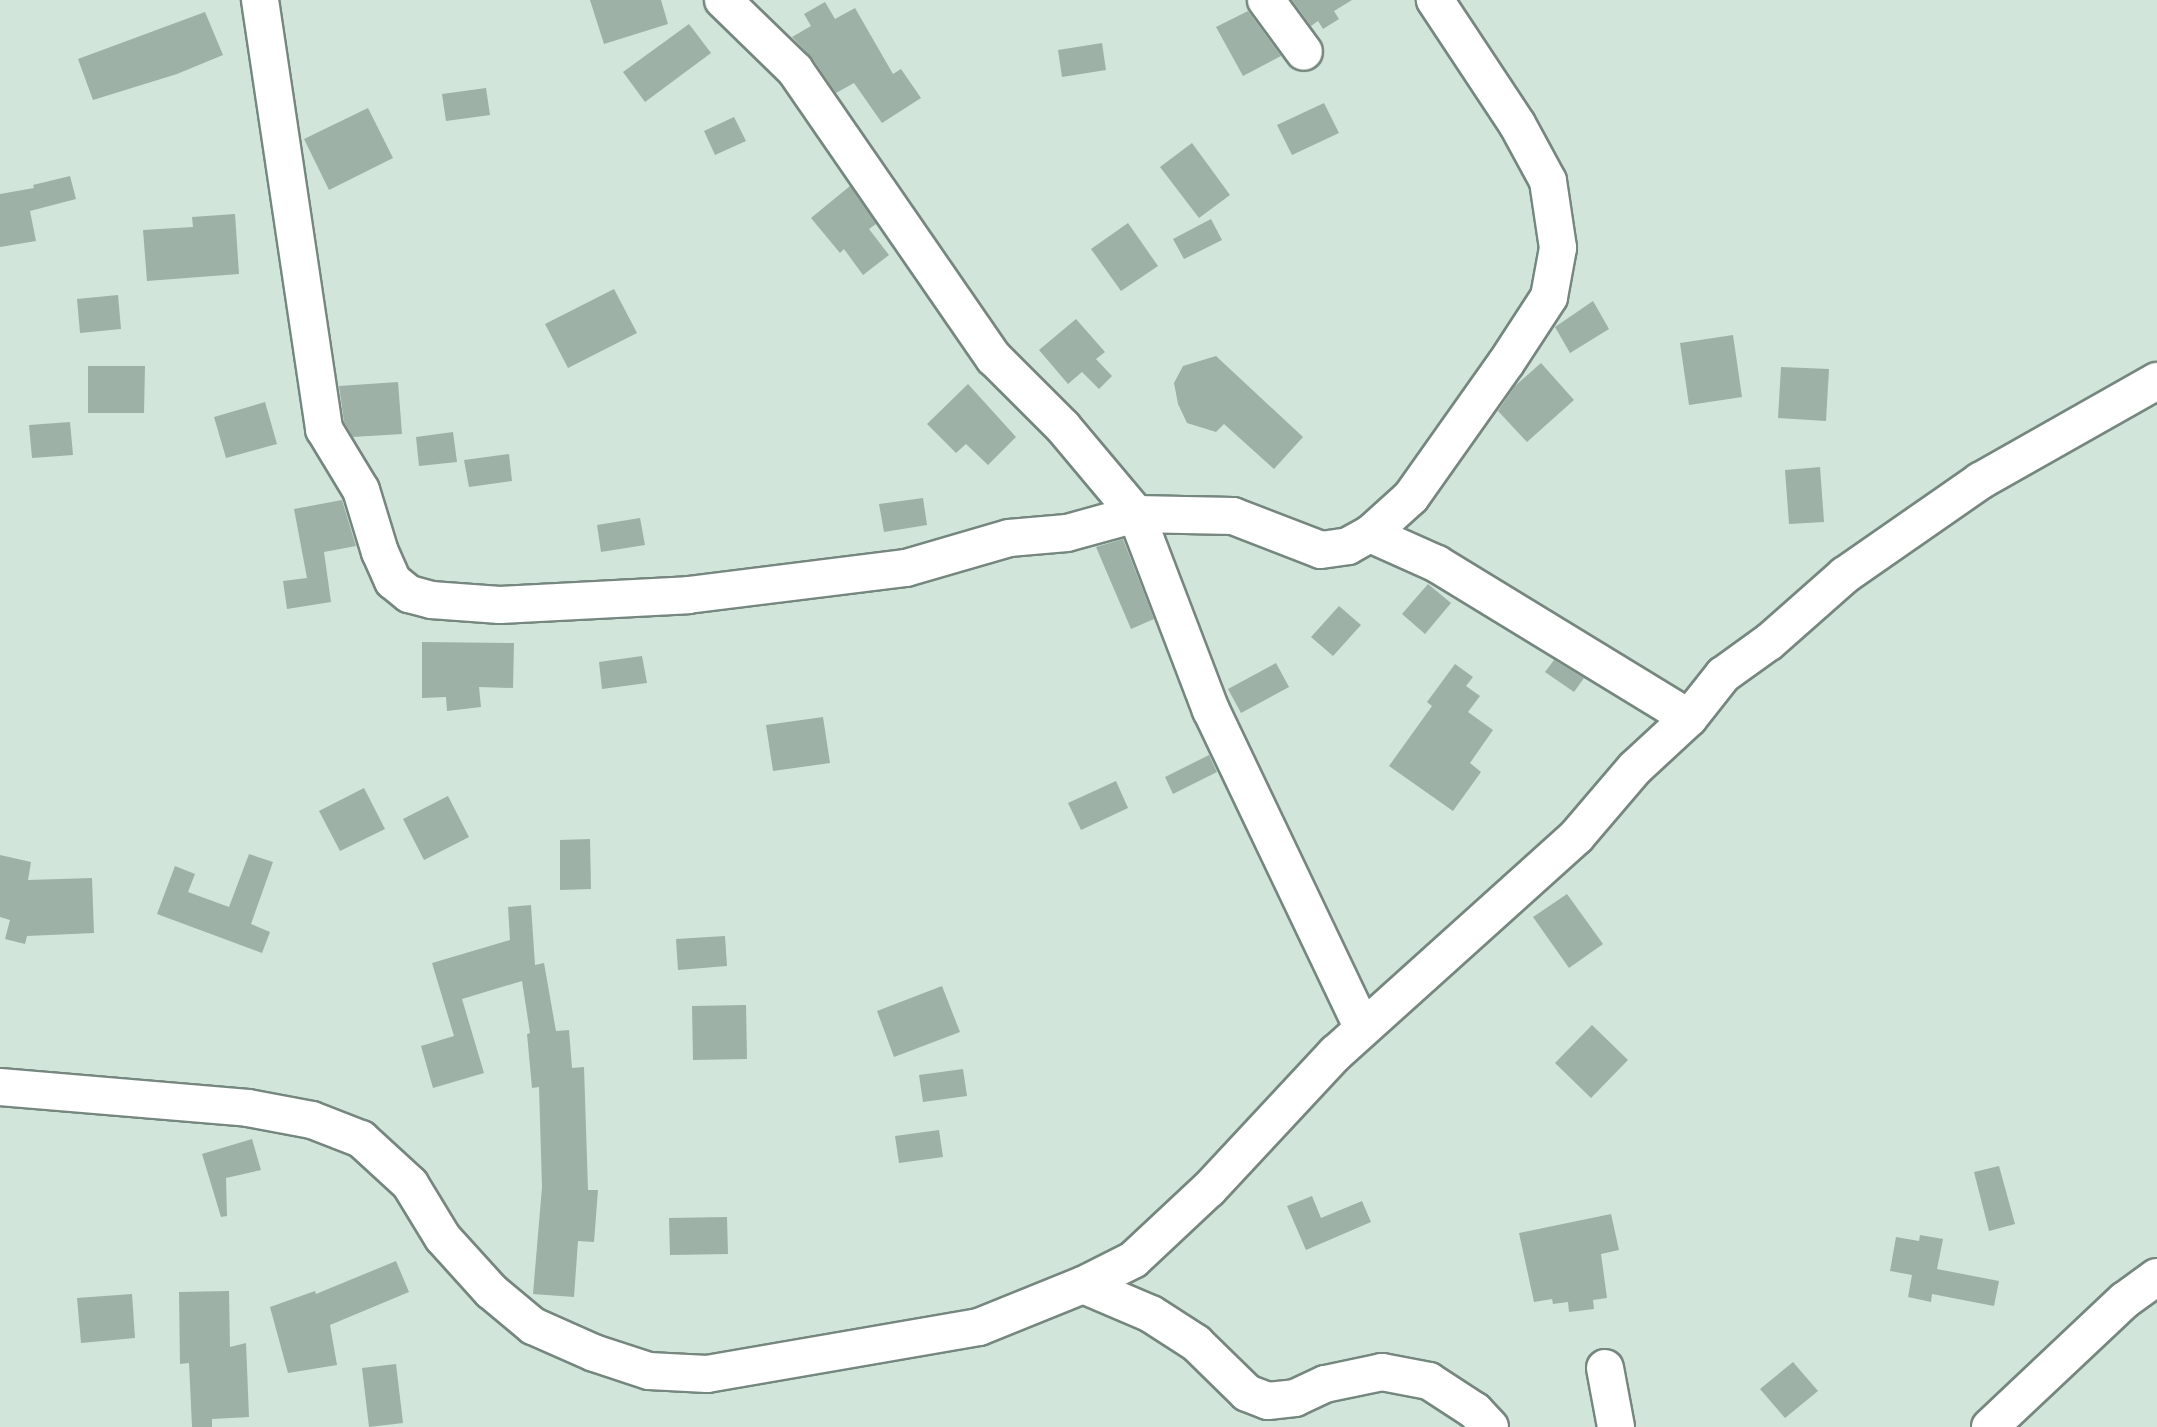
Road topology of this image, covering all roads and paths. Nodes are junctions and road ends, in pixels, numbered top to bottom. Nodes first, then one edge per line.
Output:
1 (260, 0) edge
2 (723, 0) edge
3 (1266, 0) edge
4 (1435, 0) edge
5 (1304, 52) dead end
6 (2157, 381) edge
7 (1136, 514) junction
8 (1370, 534) junction
9 (1689, 718) junction
10 (1363, 1028) junction
11 (0, 1087) edge
12 (2157, 1277) edge
13 (1083, 1285) junction
14 (1605, 1368) dead end
15 (1490, 1427) edge
16 (1616, 1427) edge
17 (1990, 1427) edge

1 - 7 street
2 - 7 street
3 - 5 street
4 - 8 street
6 - 9 street
7 - 8 street
7 - 10 street
8 - 9 street
9 - 10 street
10 - 13 street
11 - 13 street
12 - 17 street
13 - 15 street
14 - 16 street

